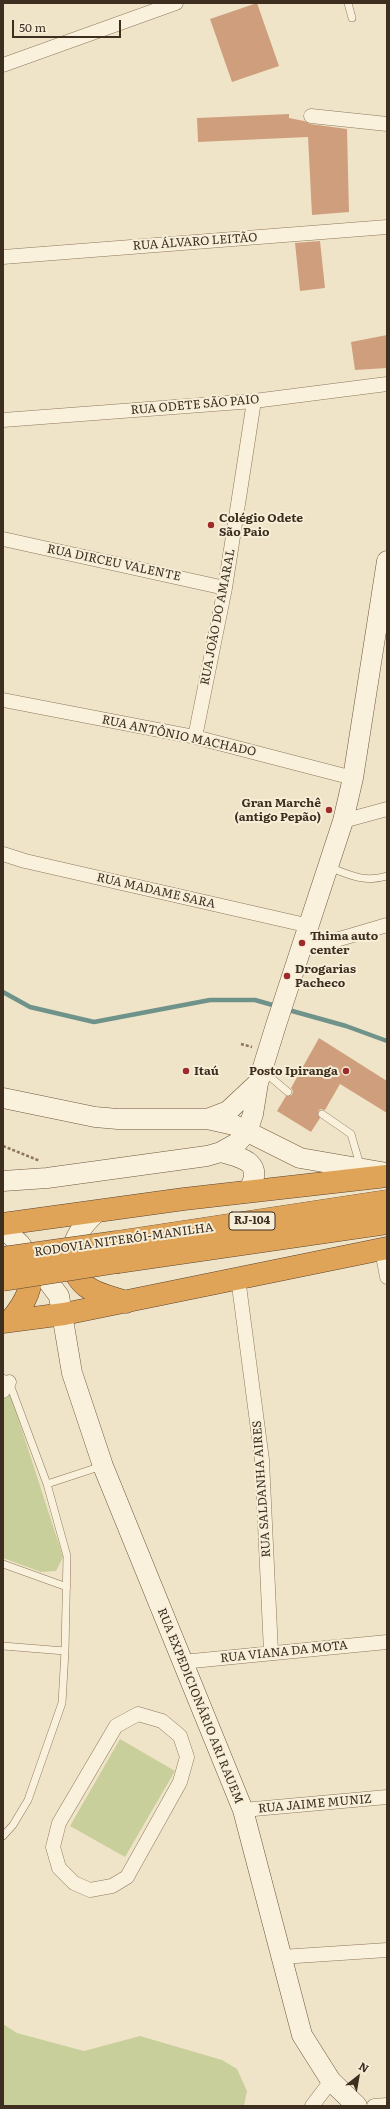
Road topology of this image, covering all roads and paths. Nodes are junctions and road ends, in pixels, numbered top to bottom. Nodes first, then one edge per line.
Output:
1 (176, 3) edge
2 (348, 3) edge
3 (352, 18) dead end
4 (3, 65) edge
5 (312, 116) dead end
6 (387, 124) edge
7 (387, 227) edge
8 (3, 257) edge
9 (387, 384) edge
10 (254, 401) junction
11 (3, 420) edge
12 (3, 539) edge
13 (387, 568) edge
14 (225, 588) junction
15 (3, 700) edge
16 (195, 737) junction
17 (353, 778) junction
18 (387, 809) edge
19 (343, 821) junction
20 (3, 854) edge
21 (328, 867) junction
22 (387, 876) edge
23 (387, 925) edge
24 (310, 926) junction
25 (302, 950) junction
26 (260, 1077) junction
27 (288, 1092) dead end
28 (3, 1098) edge
29 (322, 1114) dead end
30 (207, 1119) junction
31 (247, 1132) junction
32 (3, 1146) edge
33 (222, 1152) junction
34 (47, 1160) dead end
35 (361, 1168) junction
36 (387, 1174) edge
37 (9, 1180) edge
38 (248, 1191) junction
39 (3, 1196) edge
40 (387, 1201) edge
41 (98, 1211) junction
42 (387, 1223) edge
43 (3, 1224) edge
44 (3, 1228) edge
45 (384, 1249) edge
46 (117, 1252) junction
47 (3, 1258) edge
48 (69, 1258) junction
49 (32, 1260) junction
50 (387, 1277) edge
51 (238, 1278) junction
52 (3, 1280) edge
53 (126, 1302) junction
54 (62, 1305) junction
55 (6, 1322) edge
56 (5, 1384) edge
57 (102, 1466) junction
58 (47, 1484) junction
59 (3, 1564) edge
60 (66, 1587) junction
61 (387, 1642) edge
62 (3, 1646) edge
63 (65, 1651) junction
64 (271, 1652) junction
65 (182, 1662) junction
66 (387, 1797) edge
67 (243, 1810) junction
68 (59, 1823) joint
69 (3, 1836) edge
70 (387, 1950) edge
71 (282, 1957) junction
72 (331, 2081) junction
73 (387, 2105) edge
74 (312, 2106) edge
75 (357, 2106) edge
76 (374, 2106) edge

1 - 4 street
2 - 3 lane
5 - 6 street
7 - 8 street, RUA ÁLVARO LEITÃO
9 - 10 street, RUA ODETE SÃO PAIO
10 - 11 street, RUA ODETE SÃO PAIO
10 - 14 street, RUA JOÃO DO AMARAL
12 - 14 street, RUA DIRCEU VALENTE
13 - 17 main road
14 - 16 street, RUA JOÃO DO AMARAL
15 - 16 street, RUA ANTÔNIO MACHADO
16 - 17 street, RUA ANTÔNIO MACHADO
17 - 19 main road
18 - 19 street
19 - 21 main road
20 - 24 street, RUA MADAME SARA
21 - 22 lane
21 - 24 main road
23 - 25 street
24 - 25 main road
25 - 26 main road
26 - 27 lane
26 - 30 main road
26 - 31 main road
28 - 30 main road
29 - 35 lane
30 - 31 main road
30 - 33 main road
31 - 33 main road
31 - 35 main road
32 - 34 path
33 - 37 main road
33 - 38 main road
35 - 36 main road
36 - 38 highway
37 - 39 main road
38 - 41 highway
40 - 46 highway, RODOVIA NITERÓI-MANILHA / RJ-104
41 - 43 highway
41 - 48 main road, RUA EXPEDICIONÁRIO ARI RAUEM
42 - 46 highway, RODOVIA NITERÓI-MANILHA / RJ-104
44 - 49 main road
45 - 50 street
45 - 51 highway
46 - 47 highway, RODOVIA NITERÓI-MANILHA / RJ-104, bridge
46 - 52 highway, RODOVIA NITERÓI-MANILHA / RJ-104, bridge
48 - 53 highway
48 - 54 main road, RUA EXPEDICIONÁRIO ARI RAUEM
49 - 54 main road
49 - 55 highway
51 - 53 highway
51 - 64 street, RUA SALDANHA AIRES
53 - 54 highway
54 - 55 highway
54 - 57 main road, RUA EXPEDICIONÁRIO ARI RAUEM
56 - 58 lane
57 - 58 lane
57 - 65 main road, RUA EXPEDICIONÁRIO ARI RAUEM
58 - 60 lane
59 - 60 lane
60 - 63 lane
61 - 64 street, RUA VIANA DA MOTA
62 - 63 lane
63 - 69 lane
64 - 65 street, RUA VIANA DA MOTA
65 - 67 main road, RUA EXPEDICIONÁRIO ARI RAUEM
66 - 67 street, RUA JAIME MUNIZ
67 - 71 main road, RUA EXPEDICIONÁRIO ARI RAUEM
68 - 68 street
70 - 71 street
71 - 72 main road, RUA EXPEDICIONÁRIO ARI RAUEM
72 - 74 street
72 - 75 main road, RUA EXPEDICIONÁRIO ARI RAUEM
73 - 76 street

